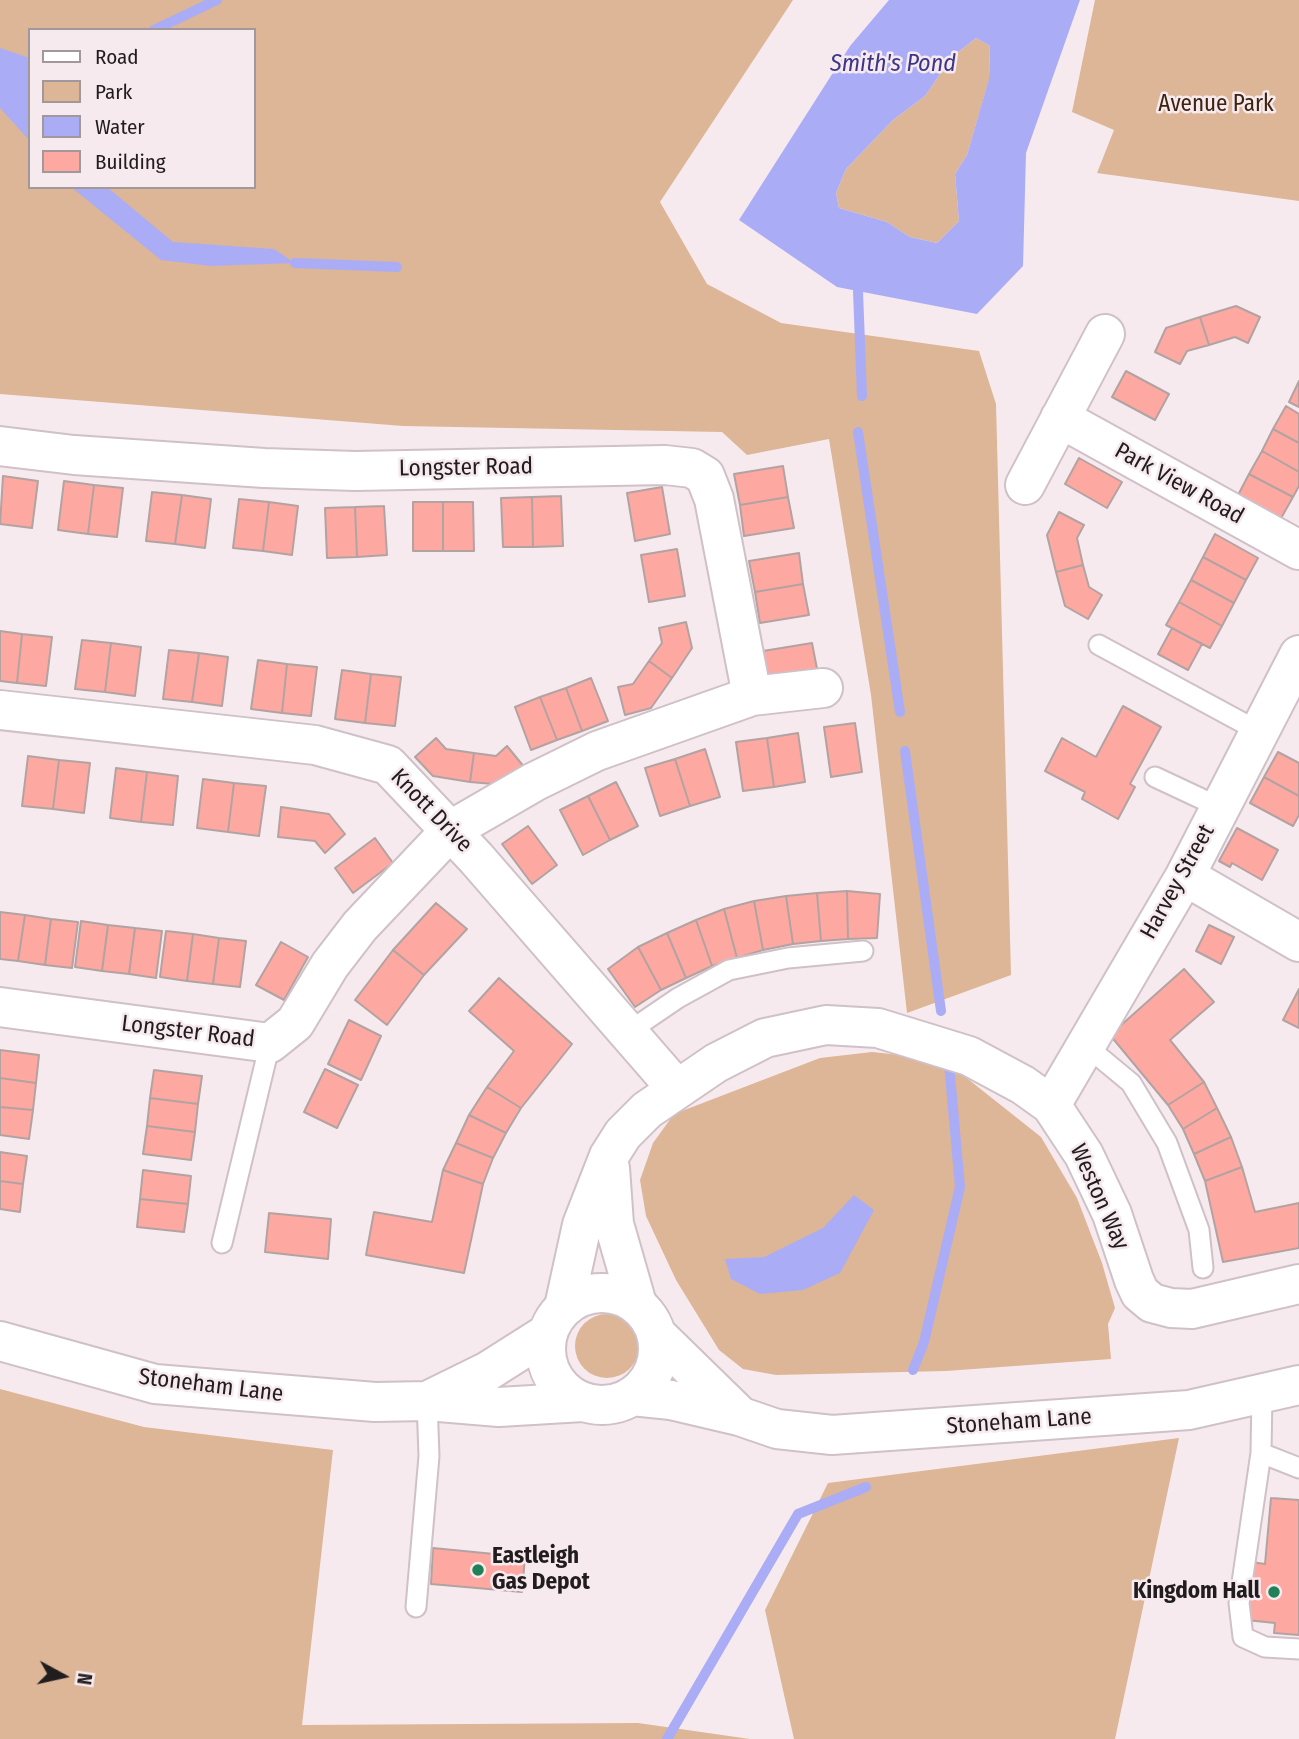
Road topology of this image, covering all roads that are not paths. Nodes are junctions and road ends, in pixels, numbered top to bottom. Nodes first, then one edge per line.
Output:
1 (1105, 334) dead end
2 (1060, 418) junction
3 (0, 446) edge
4 (1025, 485) dead end
5 (1299, 550) edge
6 (1099, 646) dead end
7 (1299, 655) edge
8 (823, 688) dead end
9 (752, 696) junction
10 (0, 710) edge
11 (1258, 731) junction
12 (1155, 777) dead end
13 (1219, 807) junction
14 (451, 830) junction
15 (1185, 876) junction
16 (1299, 942) edge
17 (863, 951) dead end
18 (0, 1007) edge
19 (628, 1032) junction
20 (270, 1043) junction
21 (1085, 1045) junction
22 (677, 1089) junction
23 (1051, 1105) junction
24 (609, 1156) junction
25 (222, 1243) dead end
26 (1203, 1268) dead end
27 (1299, 1284) edge
28 (646, 1319) junction
29 (556, 1320) junction
30 (0, 1341) edge
31 (1299, 1385) edge
32 (1262, 1393) junction
33 (632, 1396) junction
34 (427, 1401) junction
35 (583, 1402) junction
36 (739, 1416) junction
37 (1261, 1453) junction
38 (1299, 1468) edge
39 (415, 1606) dead end
40 (1299, 1649) edge

1 - 2 street
2 - 4 street
2 - 5 street, Park View Road
3 - 9 street, Longster Road
6 - 11 lane
7 - 11 street, Harvey Street
8 - 9 street, Longster Road
9 - 14 street, Longster Road
10 - 14 street, Knott Drive
11 - 13 street, Harvey Street
12 - 13 lane
13 - 15 street, Harvey Street
14 - 19 street, Knott Drive
14 - 20 street, Longster Road
15 - 16 street
15 - 21 street, Harvey Street
17 - 19 lane
18 - 20 street, Longster Road
19 - 22 street, Knott Drive
20 - 25 lane
21 - 23 street, Harvey Street
21 - 26 lane
22 - 23 street, Weston Way
22 - 24 street, Weston Way
23 - 27 street, Weston Way
24 - 28 street
24 - 29 street, Weston Way
28 - 29 street
28 - 33 street
28 - 36 street, Stoneham Lane
29 - 34 street, Stoneham Lane
29 - 35 street
30 - 34 street, Stoneham Lane
31 - 32 street, Stoneham Lane
32 - 36 street, Stoneham Lane
32 - 37 lane
33 - 35 street
33 - 36 street, Stoneham Lane
34 - 35 street, Stoneham Lane
34 - 39 lane
37 - 38 lane
37 - 40 lane

